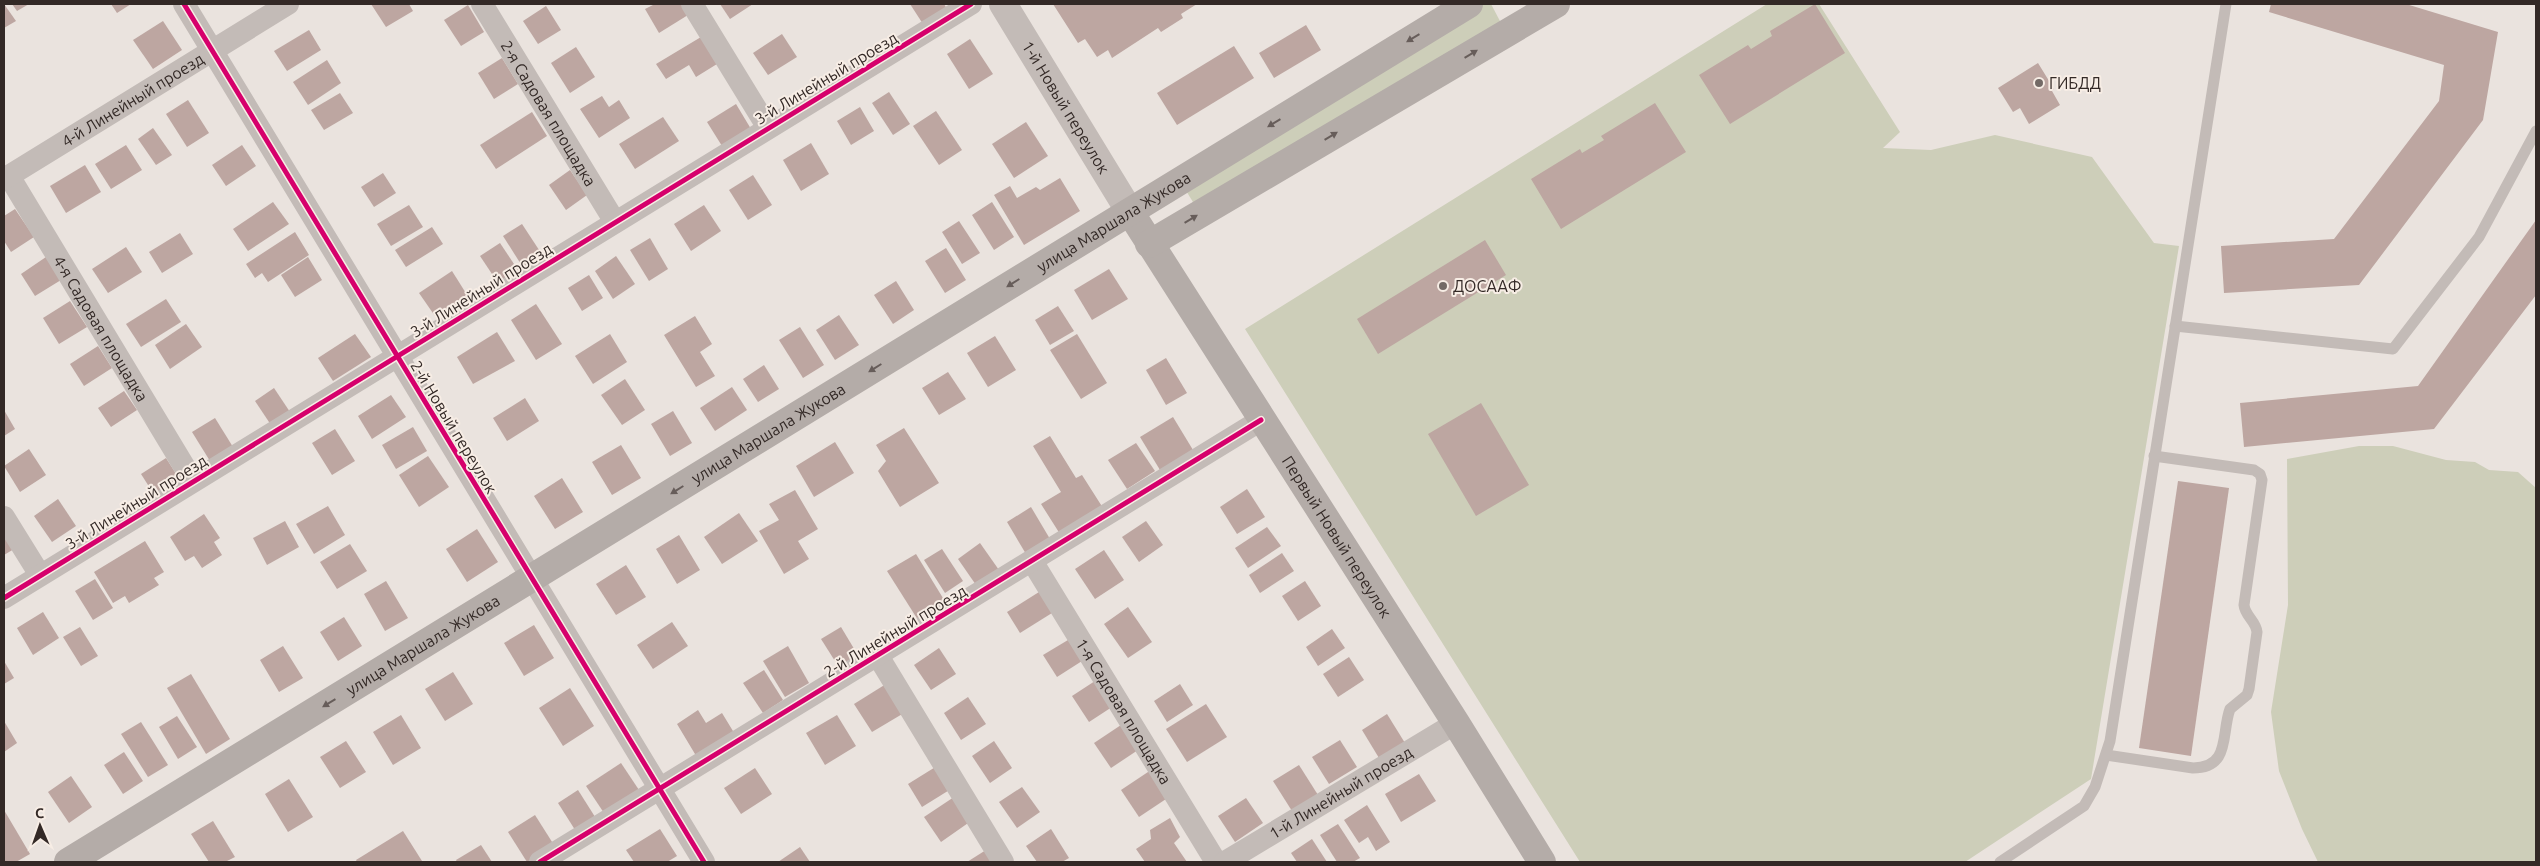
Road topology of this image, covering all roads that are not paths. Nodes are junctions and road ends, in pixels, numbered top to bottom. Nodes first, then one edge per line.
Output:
1 (184, 4) edge
2 (288, 4) edge
3 (482, 4) edge
4 (692, 4) edge
5 (971, 4) edge
6 (1004, 4) edge
7 (1470, 4) edge
8 (1556, 4) edge
9 (2226, 4) edge
10 (1521, 13) edge
11 (213, 50) junction
12 (768, 128) junction
13 (2536, 131) edge
14 (6, 177) edge
15 (1130, 212) junction
16 (615, 222) junction
17 (1150, 244) junction
18 (2175, 326) junction
19 (397, 356) junction
20 (1261, 420) junction
21 (2154, 456) junction
22 (193, 481) junction
23 (4, 517) edge
24 (1032, 561) junction
25 (40, 575) junction
26 (531, 579) junction
27 (4, 598) edge
28 (878, 656) junction
29 (1456, 723) junction
30 (2106, 755) junction
31 (660, 789) junction
32 (68, 862) edge
33 (540, 862) edge
34 (704, 862) edge
35 (1003, 862) edge
36 (1216, 862) edge
37 (1225, 862) edge
38 (1542, 862) edge
39 (2000, 862) edge

1 - 11 street, 2-й Новый переулок
2 - 11 street, 4-й Линейный проезд
3 - 16 street, 2-я Cадовая площадка
4 - 12 street
5 - 12 street, 3-й Линейный проезд
6 - 15 street, 1-й Новый переулок
7 -> 15 main road, улица Маршала Жукова
8 - 10 main road
9 - 18 lane
17 -> 10 main road
11 - 14 street, 4-й Линейный проезд
11 - 19 street, 2-й Новый переулок
12 - 16 street, 3-й Линейный проезд
13 - 18 lane
14 - 22 street, 4-я Садовая площадка
15 - 17 main road, Первый Новый переулок
15 -> 26 main road, улица Маршала Жукова
16 - 19 street, 3-й Линейный проезд
17 - 20 main road, Первый Новый переулок
18 - 21 lane
19 - 22 street, 3-й Линейный проезд
19 - 26 street, 2-й Новый переулок
20 - 24 street, 2-й Линейный проезд
20 - 29 main road, Первый Новый переулок
21 - 30 lane
21 - 30 lane
22 - 25 street, 3-й Линейный проезд
23 - 25 street
24 - 28 street, 2-й Линейный проезд
24 - 36 street, 1-я Садовая площадка
25 - 27 street, 3-й Линейный проезд
26 - 31 street, 2-й Новый переулок
26 -> 32 main road, улица Маршала Жукова
28 - 31 street, 2-й Линейный проезд
28 - 35 street
29 - 37 street, 1-й Линейный проезд
29 - 38 main road, Первый Новый переулок
30 - 39 lane
31 - 33 street, 2-й Линейный проезд
31 - 34 street, 2-й Новый переулок

